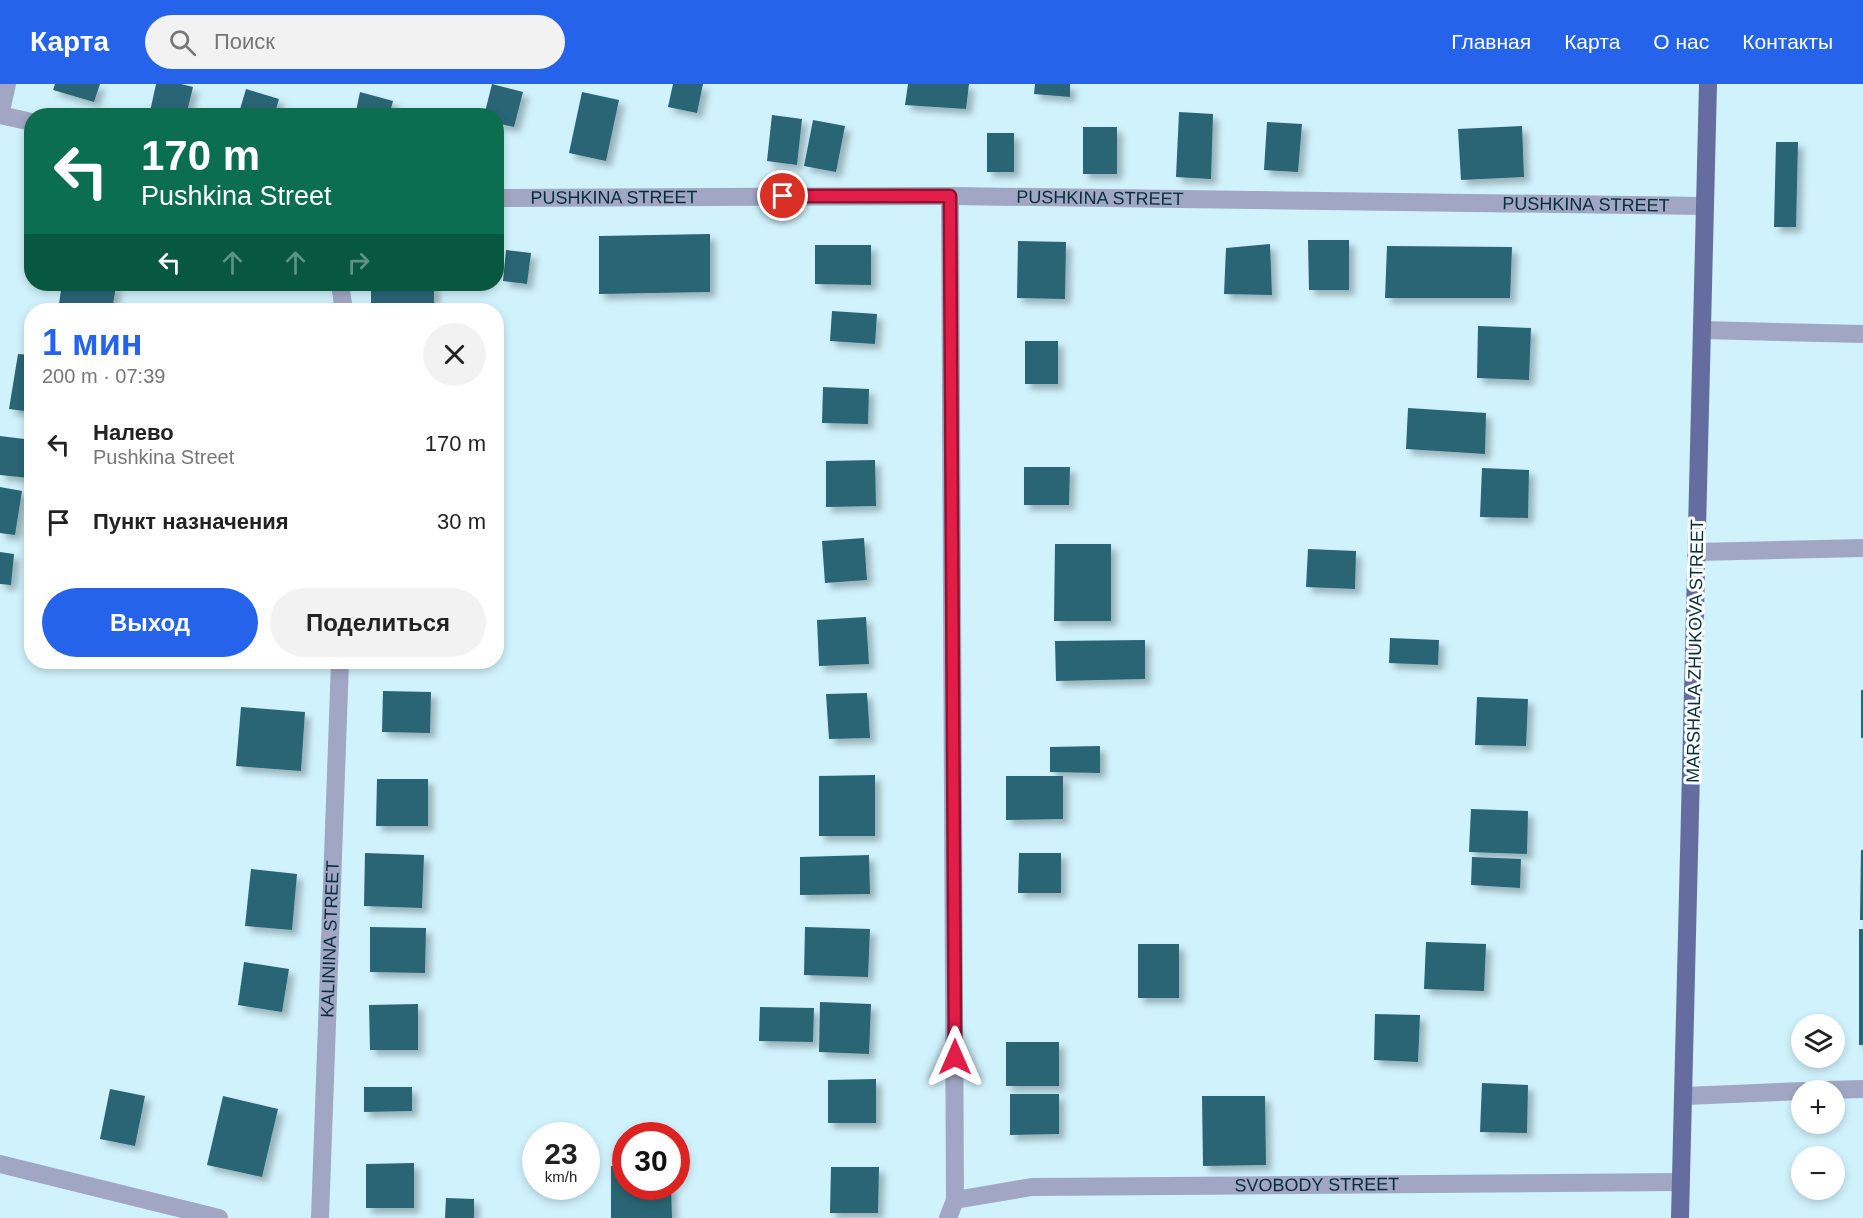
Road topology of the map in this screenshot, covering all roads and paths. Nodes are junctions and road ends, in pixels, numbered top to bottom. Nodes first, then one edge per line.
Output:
1 (7, 84) edge
2 (1708, 84) edge
3 (0, 115) edge
4 (24, 120) edge
5 (950, 196) junction
6 (504, 198) edge
7 (1705, 206) junction
8 (1702, 330) junction
9 (1863, 334) edge
10 (1863, 548) edge
11 (1697, 552) junction
12 (340, 669) edge
13 (1845, 1089) edge
14 (1863, 1089) edge
15 (1791, 1092) edge
16 (1685, 1096) junction
17 (0, 1164) edge
18 (1680, 1182) junction
19 (955, 1200) junction
20 (219, 1218) edge
21 (320, 1218) edge
22 (948, 1218) edge
23 (1680, 1218) edge

1 - 3 street
2 - 7 main road, MARSHALA ZHUKOVA STREET
3 - 4 street
5 - 6 street, PUSHKINA STREET
5 - 7 street, PUSHKINA STREET
5 - 19 street
7 - 8 main road, MARSHALA ZHUKOVA STREET
8 - 9 street
8 - 11 main road, MARSHALA ZHUKOVA STREET
10 - 11 street
11 - 16 main road, MARSHALA ZHUKOVA STREET
12 - 21 street, KALININA STREET
13 - 14 street
15 - 16 street
16 - 18 main road, MARSHALA ZHUKOVA STREET
17 - 20 street
18 - 19 street, SVOBODY STREET
18 - 23 main road, MARSHALA ZHUKOVA STREET
19 - 22 street

